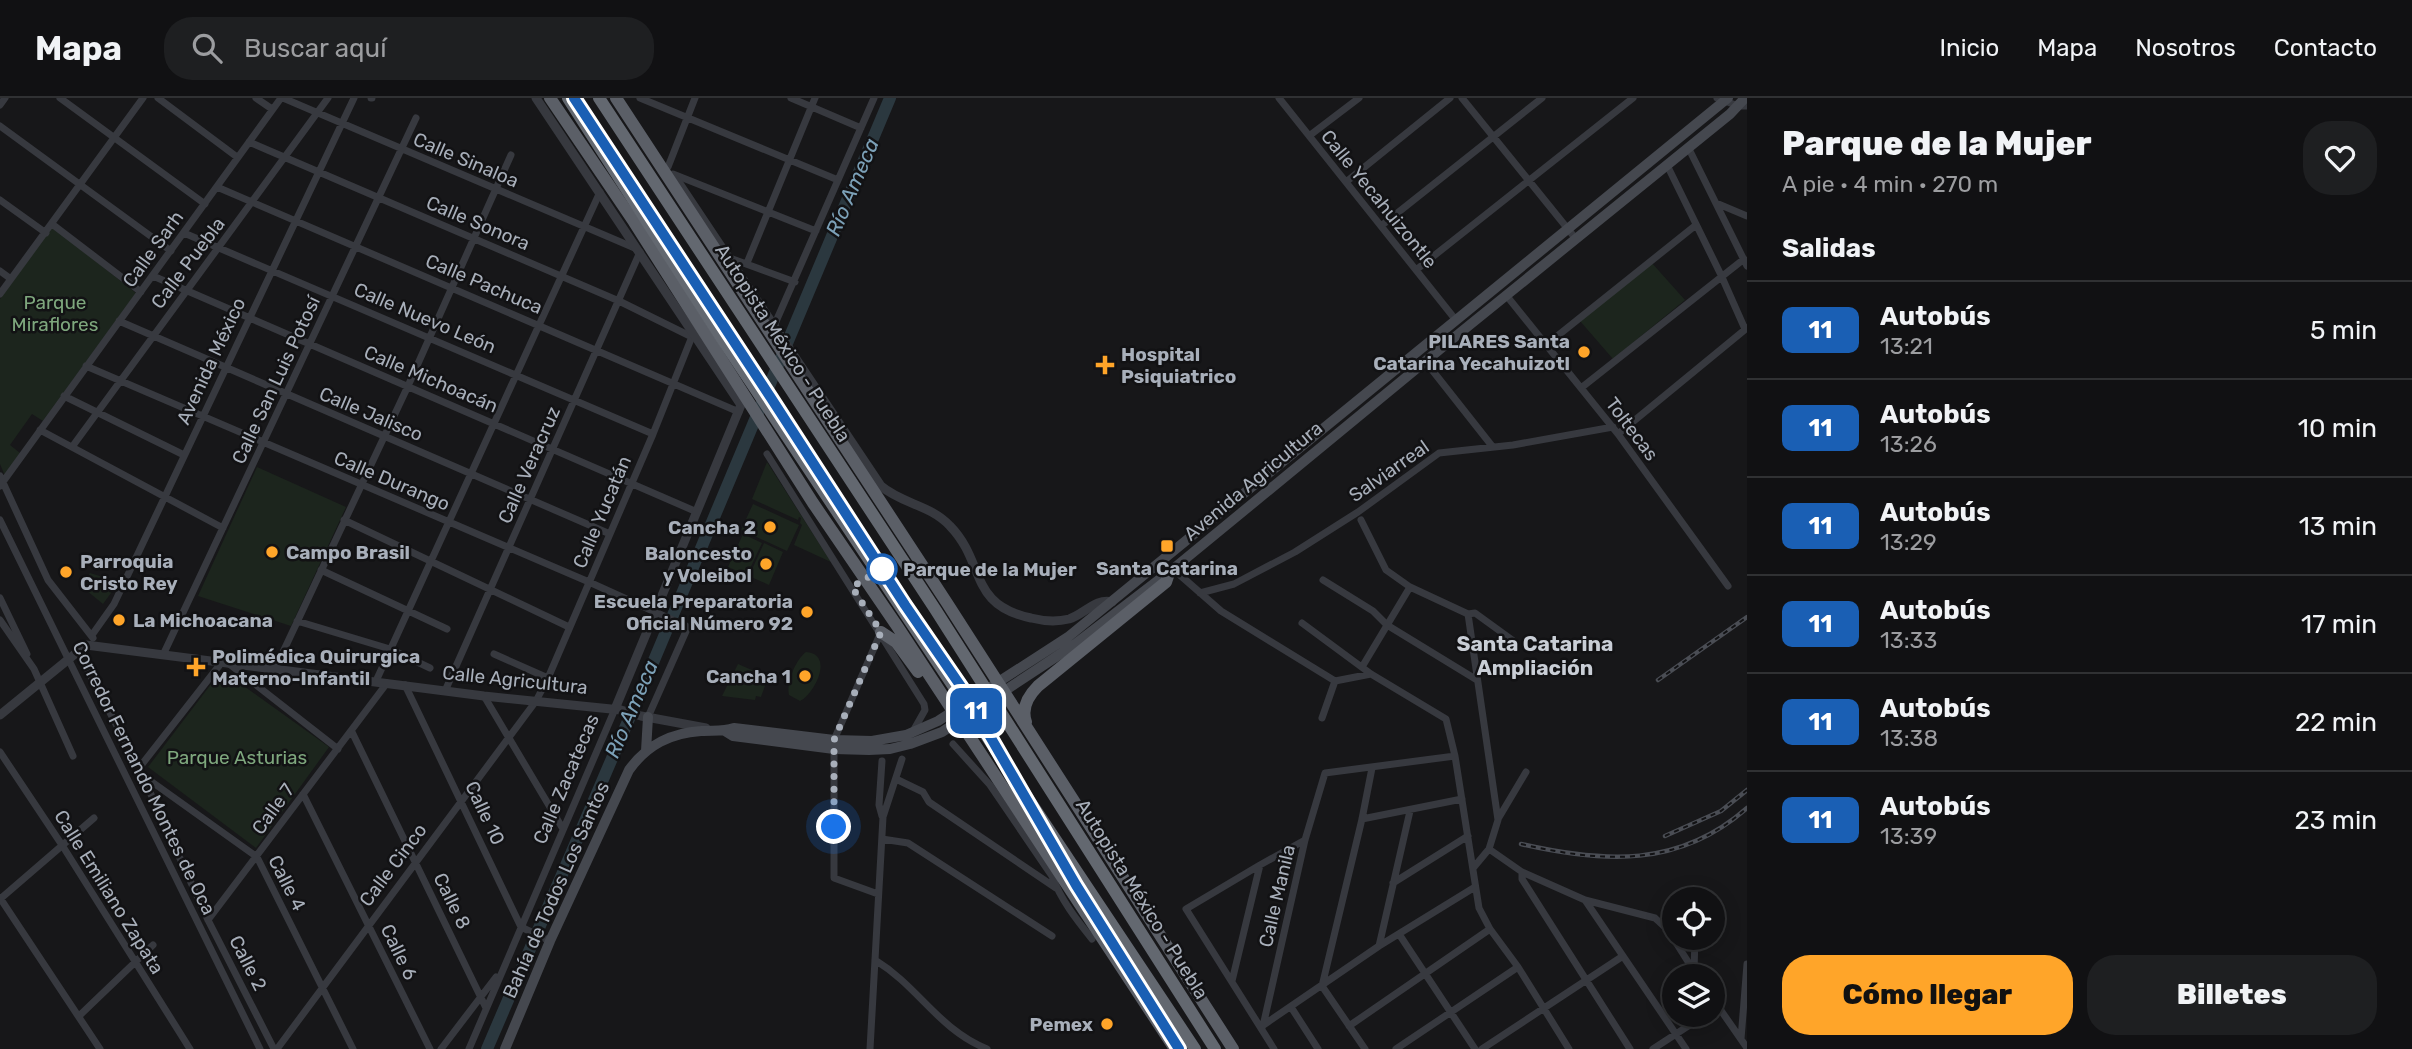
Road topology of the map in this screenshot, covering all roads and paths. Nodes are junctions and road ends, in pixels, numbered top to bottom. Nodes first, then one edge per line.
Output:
1 (5, 98) edge
2 (60, 98) edge
3 (143, 98) edge
4 (158, 98) edge
5 (256, 98) edge
6 (282, 98) edge
7 (328, 98) edge
8 (354, 98) edge
9 (536, 98) edge
10 (550, 98) edge
11 (568, 98) edge
12 (599, 98) edge
13 (616, 98) edge
14 (623, 98) edge
15 (640, 98) edge
16 (695, 98) edge
17 (791, 98) edge
18 (815, 98) edge
19 (874, 98) edge
20 (1279, 98) edge
21 (1359, 98) edge
22 (1450, 98) edge
23 (1462, 98) edge
24 (1542, 98) edge
25 (1633, 98) edge
26 (1724, 99) edge
27 (1743, 102) edge
28 (0, 105) edge
29 (811, 107) junction
30 (272, 109) junction
31 (317, 113) junction
32 (687, 117) junction
33 (416, 118) dead end
34 (341, 123) junction
35 (0, 126) edge
36 (861, 128) junction
37 (1309, 136) junction
38 (1492, 136) junction
39 (115, 137) junction
40 (249, 142) junction
41 (1688, 147) junction
42 (401, 149) junction
43 (511, 155) dead end
44 (237, 157) junction
45 (285, 157) junction
46 (789, 160) junction
47 (1667, 165) junction
48 (317, 171) junction
49 (670, 171) junction
50 (838, 180) junction
51 (1529, 181) junction
52 (1346, 182) junction
53 (80, 185) junction
54 (216, 187) junction
55 (496, 190) junction
56 (600, 192) junction
57 (379, 197) junction
58 (0, 200) edge
59 (252, 202) junction
60 (1716, 202) junction
61 (205, 204) junction
62 (768, 211) junction
63 (1747, 216) edge
64 (295, 220) junction
65 (52, 224) junction
66 (628, 225) junction
67 (1696, 225) junction
68 (1381, 226) junction
69 (583, 228) junction
70 (1567, 228) junction
71 (816, 231) junction
72 (46, 233) junction
73 (184, 233) junction
74 (474, 238) junction
75 (1576, 239) junction
76 (356, 246) junction
77 (220, 247) junction
78 (171, 251) junction
79 (639, 251) junction
80 (725, 257) junction
81 (1745, 262) edge
82 (747, 263) junction
83 (272, 270) junction
84 (1416, 270) junction
85 (0, 271) edge
86 (1721, 275) junction
87 (153, 276) junction
88 (561, 276) junction
89 (11, 279) junction
90 (794, 282) junction
91 (452, 286) junction
92 (187, 290) junction
93 (141, 292) junction
94 (0, 294) edge
95 (1506, 295) junction
96 (333, 296) junction
97 (620, 301) junction
98 (249, 317) junction
99 (1455, 319) junction
100 (119, 321) junction
101 (539, 324) junction
102 (773, 329) junction
103 (1746, 329) edge
104 (692, 335) junction
105 (154, 336) junction
106 (428, 337) junction
107 (310, 344) junction
108 (1546, 345) junction
109 (598, 350) junction
110 (1425, 361) junction
111 (86, 366) junction
112 (225, 368) junction
113 (798, 370) junction
114 (516, 374) junction
115 (121, 381) junction
116 (673, 383) junction
117 (408, 386) junction
118 (1581, 388) junction
119 (286, 394) junction
120 (64, 396) junction
121 (576, 400) junction
122 (740, 408) junction
123 (97, 413) junction
124 (202, 416) junction
125 (494, 424) junction
126 (40, 430) junction
127 (1616, 430) junction
128 (653, 434) junction
129 (384, 437) junction
130 (263, 442) junction
131 (1492, 446) junction
132 (72, 447) junction
133 (554, 450) junction
134 (767, 454) dead end
135 (184, 455) junction
136 (471, 474) junction
137 (1, 482) edge
138 (360, 484) junction
139 (632, 484) junction
140 (165, 497) junction
141 (531, 500) junction
142 (697, 512) junction
143 (0, 520) edge
144 (344, 520) junction
145 (1361, 520) dead end
146 (449, 522) junction
147 (223, 528) junction
148 (610, 534) junction
149 (509, 548) junction
150 (430, 563) junction
151 (321, 570) junction
152 (1171, 571) junction
153 (1323, 580) dead end
154 (589, 582) junction
155 (1728, 586) dead end
156 (1410, 587) junction
157 (489, 591) junction
158 (1200, 593) junction
159 (0, 598) edge
160 (1112, 602) junction
161 (408, 611) junction
162 (659, 613) junction
163 (1468, 614) junction
164 (0, 620) edge
165 (298, 621) junction
166 (1302, 623) dead end
167 (1387, 625) junction
168 (569, 627) junction
169 (447, 629) dead end
170 (881, 632) junction
171 (92, 635) junction
172 (1515, 642) dead end
173 (97, 647) junction
174 (390, 649) junction
175 (494, 654) dead end
176 (163, 655) junction
177 (225, 662) junction
178 (85, 666) dead end
179 (1362, 667) junction
180 (430, 668) dead end
181 (34, 669) junction
182 (275, 669) junction
183 (1371, 674) junction
184 (548, 678) junction
185 (1477, 680) junction
186 (376, 681) junction
187 (1335, 681) junction
188 (387, 682) junction
189 (405, 684) junction
190 (445, 691) junction
191 (484, 695) junction
192 (536, 701) junction
193 (949, 705) junction
194 (618, 709) junction
195 (0, 715) edge
196 (644, 716) junction
197 (1322, 718) dead end
198 (719, 731) junction
199 (352, 732) junction
200 (912, 733) junction
201 (508, 737) junction
202 (1036, 741) junction
203 (953, 744) dead end
204 (834, 745) junction
205 (338, 749) junction
206 (646, 751) junction
207 (0, 752) edge
208 (73, 756) dead end
209 (1455, 756) junction
210 (902, 759) dead end
211 (882, 761) dead end
212 (1371, 768) junction
213 (141, 772) junction
214 (1526, 772) dead end
215 (896, 779) junction
216 (303, 794) junction
217 (461, 799) junction
218 (1462, 799) junction
219 (1410, 811) junction
220 (883, 817) junction
221 (94, 818) dead end
222 (1362, 819) junction
223 (1498, 820) junction
224 (563, 828) junction
225 (1468, 836) junction
226 (882, 839) junction
227 (1305, 840) junction
228 (62, 845) junction
229 (1489, 849) junction
230 (257, 857) junction
231 (415, 862) junction
232 (1047, 862) junction
233 (1260, 865) junction
234 (1474, 867) junction
235 (1522, 872) junction
236 (1393, 883) junction
237 (1475, 887) junction
238 (1057, 889) junction
239 (878, 894) junction
240 (0, 899) edge
241 (1585, 900) junction
242 (208, 920) junction
243 (1662, 924) edge
244 (368, 925) junction
245 (521, 927) junction
246 (1490, 929) junction
247 (1399, 934) junction
248 (1052, 936) dead end
249 (1091, 939) dead end
250 (547, 940) junction
251 (153, 945) dead end
252 (1379, 946) junction
253 (1623, 956) junction
254 (875, 960) junction
255 (134, 962) junction
256 (1747, 964) edge
257 (1518, 967) junction
258 (504, 968) junction
259 (1425, 975) junction
260 (1232, 981) junction
261 (1587, 981) junction
262 (1322, 986) junction
263 (321, 988) junction
264 (481, 997) junction
265 (1291, 1007) junction
266 (486, 1008) junction
267 (1545, 1008) junction
268 (1451, 1012) junction
269 (79, 1016) junction
270 (1725, 1018) edge
271 (1262, 1026) junction
272 (1349, 1026) junction
273 (1687, 1027) edge
274 (1677, 1034) junction
275 (1741, 1039) junction
276 (1747, 1048) edge
277 (100, 1049) edge
278 (190, 1049) edge
279 (260, 1049) edge
280 (275, 1049) edge
281 (353, 1049) edge
282 (430, 1049) edge
283 (441, 1049) edge
284 (470, 1049) edge
285 (505, 1049) edge
286 (870, 1049) edge
287 (987, 1049) edge
288 (1175, 1049) edge
289 (1195, 1049) edge
290 (1215, 1049) edge
291 (1233, 1049) edge
292 (1274, 1049) edge
293 (1318, 1049) edge
294 (1365, 1049) edge
295 (1396, 1049) edge
296 (1475, 1049) edge
297 (1482, 1049) edge
298 (1569, 1049) edge
299 (1630, 1049) edge
300 (1653, 1049) edge
301 (1686, 1049) edge

1 - 28 street
2 - 39 street
3 - 39 street
4 - 44 street
5 - 30 street
6 - 30 street, Calle Sarh
6 - 31 street, Calle Sinaloa
7 - 31 street, Calle Puebla
8 - 34 street, Avenida México
9 - 56 street
10 - 66 highway
11 - 289 highway, Autopista México - Puebla
12 - 290 highway, Autopista México - Puebla
13 - 80 highway
14 - 49 street
15 - 32 street
16 - 32 street
17 - 29 street
18 - 29 street
19 - 36 street
20 - 37 street, Calle Yecahuizontle
21 - 37 street
22 - 52 street
23 - 38 street
24 - 38 street
25 - 51 street
26 - 27 street
26 - 70 main road, Avenida Agricultura
27 - 41 main road, Avenida Agricultura
29 - 36 street
29 - 46 street
30 - 40 street, Calle Sarh
31 - 34 street, Calle Sinaloa
31 - 45 street, Calle Puebla
32 - 46 street
32 - 49 street
33 - 42 street, Calle San Luis Potosí
34 - 42 street, Calle Sinaloa
34 - 48 street, Avenida México
35 - 53 street
36 - 50 street
37 - 52 street, Calle Yecahuizontle
38 - 51 street
38 - 68 street
39 - 53 street
39 - 61 street
40 - 44 street, Calle Sarh
40 - 45 street, Calle Sonora
41 - 47 main road, Avenida Agricultura
41 - 60 street
42 - 55 street, Calle Sinaloa
42 - 57 street, Calle San Luis Potosí
43 - 55 street
44 - 54 street, Calle Sarh
45 - 48 street, Calle Sonora
45 - 59 street, Calle Puebla
46 - 50 street
46 - 62 street
47 - 67 street
47 - 75 main road, Avenida Agricultura
48 - 57 street, Calle Sonora
48 - 64 street, Avenida México
49 - 62 street
49 - 80 street
50 - 71 street
51 - 70 street
51 - 84 street
52 - 68 street, Calle Yecahuizontle
53 - 65 street
53 - 78 street
54 - 59 street, Calle Pachuca
54 - 61 street, Calle Sarh
55 - 69 street, Calle Sinaloa
55 - 74 street
56 - 66 street
56 - 69 street
57 - 74 street, Calle Sonora
57 - 76 street, Calle San Luis Potosí
58 - 72 street
59 - 64 street, Calle Pachuca
59 - 77 street, Calle Puebla
60 - 63 street
60 - 81 street
61 - 73 street, Calle Sarh
62 - 71 street
62 - 82 street
64 - 76 street, Calle Pachuca
64 - 83 street, Avenida México
65 - 72 street
65 - 93 street
66 - 79 street
66 - 193 highway
67 - 86 street
67 - 108 street
68 - 84 street, Calle Yecahuizontle
69 - 79 street, Calle Sinaloa
69 - 88 street
70 - 75 street
70 - 99 main road, Avenida Agricultura
71 - 90 street
72 - 89 street
73 - 77 street, Calle Nuevo León
73 - 78 street, Calle Sarh
74 - 88 street, Calle Sonora
74 - 91 street
75 - 95 main road, Avenida Agricultura
76 - 91 street, Calle Pachuca
76 - 96 street, Calle San Luis Potosí
77 - 83 street, Calle Nuevo León
77 - 92 street, Calle Puebla
78 - 87 street, Calle Sarh
79 - 97 street, Calle Veracruz
79 - 104 street
80 - 82 street
80 - 102 highway
80 - 102 street
81 - 86 street
82 - 90 street
83 - 96 street, Calle Nuevo León
83 - 98 street, Avenida México
84 - 99 street, Calle Yecahuizontle
85 - 89 street
86 - 103 street
86 - 118 street
87 - 92 street, Calle Michoacán
87 - 93 street, Calle Sarh
88 - 97 street, Calle Sonora
88 - 101 street
89 - 94 street
90 - 102 street
91 - 101 street, Calle Pachuca
91 - 106 street
92 - 98 street, Calle Michoacán
92 - 105 street, Calle Puebla
93 - 100 street, Calle Sarh
95 - 108 street, Toltecas
95 - 110 main road, Avenida Agricultura
96 - 106 street, Calle Nuevo León
96 - 107 street, Calle San Luis Potosí
97 - 104 street, Calle Sonora
97 - 109 street, Calle Veracruz
98 - 107 street, Calle Michoacán
98 - 112 street, Avenida México
99 - 160 main road, Avenida Agricultura
100 - 105 street, Calle Jalisco
100 - 111 street, Calle Sarh
101 - 109 street, Calle Pachuca
101 - 114 street
102 - 113 highway
103 - 127 street, Salviarreal
104 - 116 street, Calle Yucatán
104 - 122 street
105 - 112 street, Calle Jalisco
105 - 115 street, Calle Puebla
106 - 114 street, Calle Nuevo León
106 - 117 street
107 - 117 street, Calle Michoacán
107 - 119 street, Calle San Luis Potosí
108 - 118 street, Toltecas
109 - 116 street, Calle Pachuca
109 - 121 street, Calle Veracruz
110 - 131 street
110 - 152 main road, Avenida Agricultura
111 - 115 street, Calle Durango
111 - 120 street, Calle Sarh
112 - 119 street, Calle Jalisco
112 - 124 street, Avenida México
113 - 160 street
113 - 202 highway
114 - 121 street, Calle Nuevo León
114 - 125 street
115 - 123 street, Calle Puebla
115 - 124 street, Calle Durango
116 - 122 street, Calle Pachuca
116 - 128 street, Calle Yucatán
117 - 125 street, Calle Michoacán
117 - 129 street
118 - 127 street, Toltecas
119 - 129 street, Calle Jalisco
119 - 130 street, Calle San Luis Potosí
120 - 123 street
120 - 126 street, Calle Sarh
121 - 128 street, Calle Nuevo León
121 - 133 street, Calle Veracruz
122 - 142 street, Calle Zacatecas
123 - 132 street, Calle Puebla
123 - 135 street
124 - 130 street, Calle Durango
124 - 135 street, Avenida México
125 - 133 street, Calle Michoacán
125 - 136 street
126 - 132 street
126 - 137 street, Calle Sarh
127 - 131 street, Salviarreal
127 - 155 street, Toltecas
128 - 139 street, Calle Yucatán
129 - 136 street, Calle Jalisco
129 - 138 street
130 - 138 street, Calle Durango
130 - 147 street, Calle San Luis Potosí
131 - 158 street, Salviarreal
132 - 140 street
133 - 139 street, Calle Michoacán
133 - 141 street, Calle Veracruz
134 - 170 street
135 - 140 street, Avenida México
136 - 141 street, Calle Jalisco
136 - 146 street
137 - 171 street
138 - 144 street
138 - 146 street, Calle Durango
139 - 142 street, Calle Michoacán
139 - 148 street, Calle Yucatán
140 - 147 street
140 - 171 street, Avenida México
141 - 148 street, Calle Jalisco
141 - 149 street, Calle Veracruz
142 - 162 street, Calle Zacatecas
143 - 279 street, Corredor Fernando Montes de Oca
144 - 150 street
144 - 151 street
145 - 156 street
146 - 149 street, Calle Durango
146 - 150 street
147 - 176 street, Calle San Luis Potosí
148 - 154 street, Calle Yucatán
149 - 154 street, Calle Durango
149 - 157 street, Calle Veracruz
150 - 157 street
150 - 161 street
151 - 161 street
151 - 165 street
152 - 158 street
152 - 202 highway
152 - 204 main road, Avenida Agricultura
153 - 167 street
154 - 162 street, Calle Durango
154 - 168 street, Calle Yucatán
156 - 163 street
156 - 167 street
157 - 168 street
157 - 190 street, Calle Veracruz
158 - 187 street
159 - 181 street
160 - 200 main road, Avenida Agricultura
161 - 169 street
161 - 174 street
162 - 194 street, Calle Zacatecas
162 - 196 street, Calle Durango
163 - 172 street
163 - 185 street
164 - 181 street
165 - 174 street
165 - 182 street
166 - 179 street
167 - 179 street
167 - 185 street
168 - 184 street, Calle Yucatán
170 - 193 highway
170 - 200 street
170 - 204 street
171 - 173 street
173 - 176 street, Calle Agricultura
173 - 195 street, Calle Agricultura
174 - 180 street
174 - 186 street
175 - 184 street
176 - 177 street, Calle Agricultura
177 - 182 street, Calle Agricultura
177 - 205 street
177 - 213 street
178 - 213 street, Calle 2
179 - 183 street
181 - 208 street
182 - 186 street, Calle Agricultura
183 - 187 street
183 - 209 street
184 - 192 street, Calle Yucatán
185 - 223 street
186 - 188 street, Calle Agricultura
187 - 197 street
188 - 189 street, Calle Agricultura
188 - 199 street, Calle 7
189 - 190 street, Calle Agricultura
189 - 217 street, Calle 10
190 - 191 street, Calle Agricultura
191 - 192 street, Calle Agricultura
191 - 201 street
192 - 194 street, Calle Agricultura
192 - 201 street, Calle Cinco
193 - 232 highway
194 - 196 street, Calle Agricultura
194 - 224 street, Calle Zacatecas
196 - 198 street, Calle Agricultura
196 - 206 main road
198 - 204 main road, Avenida Agricultura
198 - 206 main road, Avenida Agricultura
199 - 205 street, Calle 7
199 - 231 street, Calle 8
200 - 204 main road, Avenida Agricultura
201 - 217 street, Calle Cinco
201 - 224 street
202 - 291 highway
203 - 232 street
204 - 239 street
205 - 216 street, Calle 7
206 - 250 main road, Bahía de Todos Los Santos
207 - 228 street, Calle Emiliano Zapata
209 - 212 street
209 - 218 street
210 - 215 street
211 - 220 street
212 - 222 street
212 - 227 street, Calle Manila
213 - 230 street, Calle 4
213 - 242 street, Calle 2
214 - 223 street
215 - 220 street
215 - 238 street
216 - 230 street, Calle 7
216 - 244 street, Calle 6
217 - 231 street, Calle Cinco
217 - 245 street, Calle 10
218 - 219 street
218 - 225 street
219 - 222 street
219 - 236 street
220 - 226 street
221 - 228 street
222 - 262 street
223 - 229 street
224 - 245 street, Calle Zacatecas
225 - 234 street
225 - 236 street
226 - 239 street
226 - 248 street
227 - 233 street
227 - 271 street, Calle Manila
228 - 240 street
228 - 255 street, Calle Emiliano Zapata
229 - 234 street
229 - 235 street
230 - 242 street, Calle 7
230 - 263 street, Calle 4
231 - 244 street, Calle Cinco
231 - 264 street, Calle 8
232 - 238 street
232 - 288 highway
233 - 260 street
233 - 260 street
234 - 237 street
235 - 241 street
235 - 261 street
236 - 252 street
237 - 246 street
237 - 247 street
238 - 249 street
239 - 254 street
240 - 269 street
241 - 243 street
241 - 253 street
242 - 280 street, Calle 2
244 - 263 street, Calle Cinco
244 - 282 street, Calle 6
245 - 250 street
245 - 258 street, Calle Zacatecas
246 - 257 street
246 - 259 street
247 - 252 street
247 - 259 street
250 - 285 main road, Bahía de Todos Los Santos
251 - 255 street
252 - 262 street
253 - 261 street
253 - 274 street
254 - 286 street
254 - 287 street
255 - 269 street
255 - 278 street, Calle Emiliano Zapata
256 - 275 street
257 - 267 street
257 - 268 street
258 - 264 street
258 - 266 street, Calle Zacatecas
259 - 268 street
259 - 272 street
260 - 271 street
261 - 267 street
261 - 299 street
262 - 265 street
262 - 272 street
263 - 280 street, Calle Cinco
263 - 281 street, Calle 4
264 - 266 street, Calle 8
264 - 283 street
265 - 271 street
265 - 293 street
266 - 284 street, Calle Zacatecas
267 - 297 street
267 - 298 street
268 - 295 street
268 - 296 street
269 - 277 street
270 - 275 street
271 - 292 street
272 - 294 street
273 - 274 street
274 - 300 street
274 - 301 street
275 - 276 street

